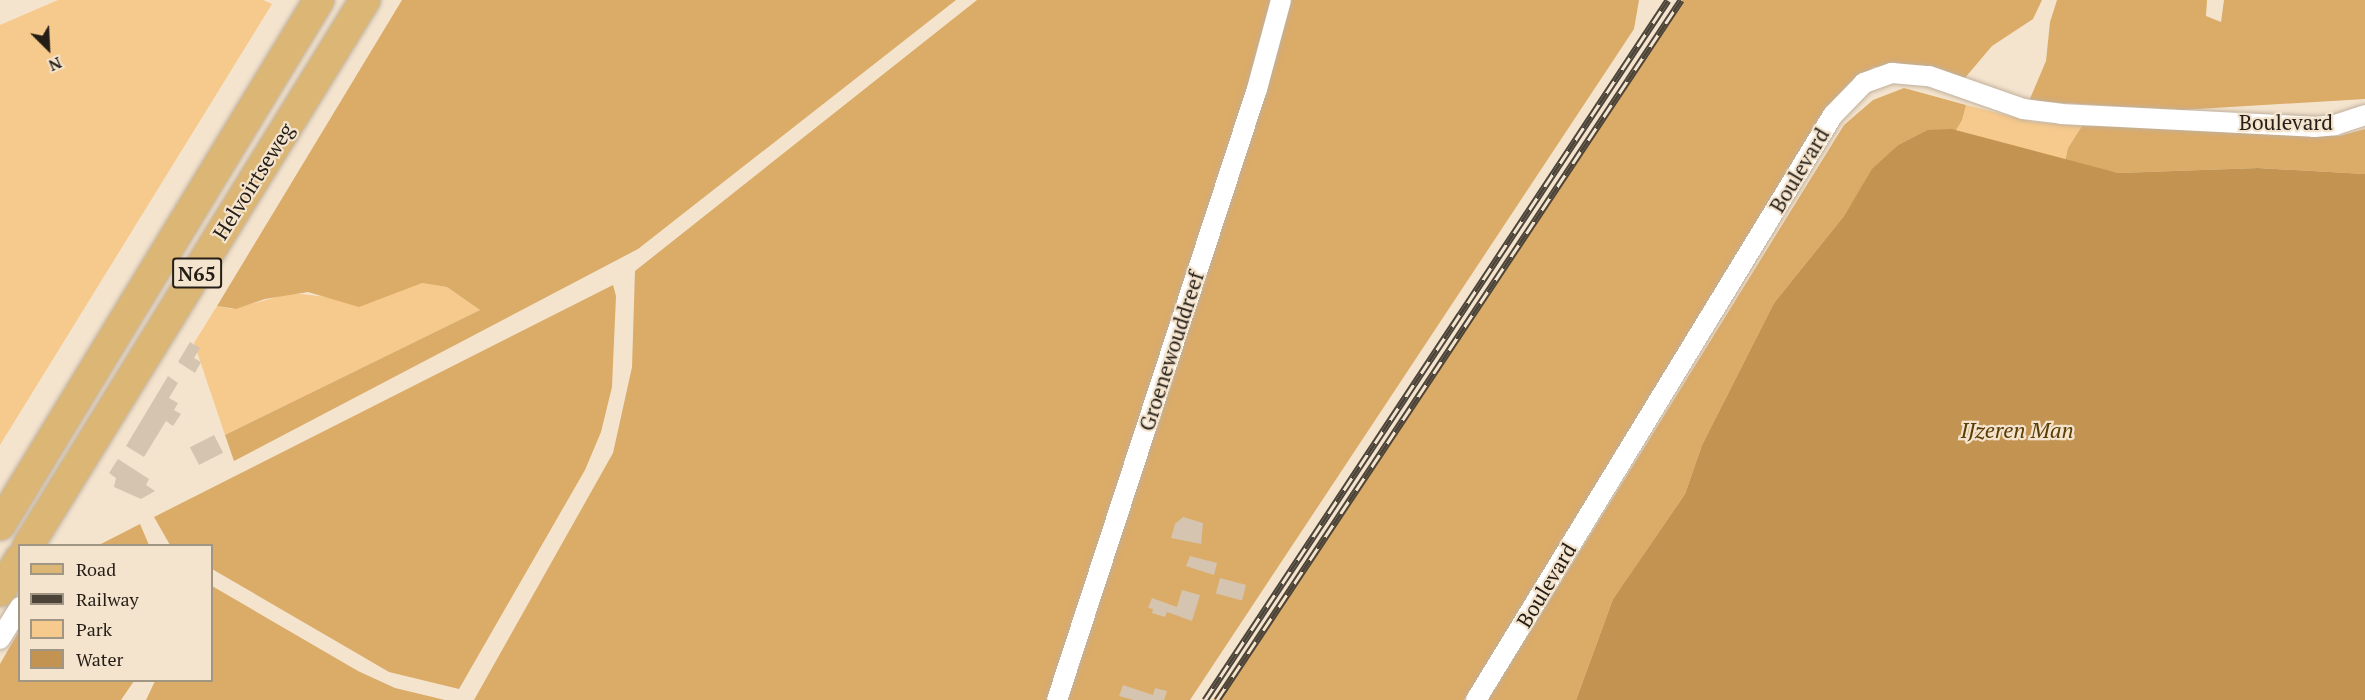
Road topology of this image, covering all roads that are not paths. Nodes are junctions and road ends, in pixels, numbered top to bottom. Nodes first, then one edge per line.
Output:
1 (319, 0) edge
2 (365, 0) edge
3 (1281, 0) edge
4 (2365, 115) edge
5 (0, 525) edge
6 (29, 544) edge
7 (18, 562) edge
8 (0, 591) edge
9 (18, 610) edge
10 (0, 639) edge
11 (1057, 700) edge
12 (1476, 700) edge

1 - 5 main road, Helvoirtseweg / N65
2 - 6 main road, Helvoirtseweg / N65
3 - 11 street, Groenewouddreef
4 - 12 street, Boulevard
7 - 8 main road
9 - 10 street

